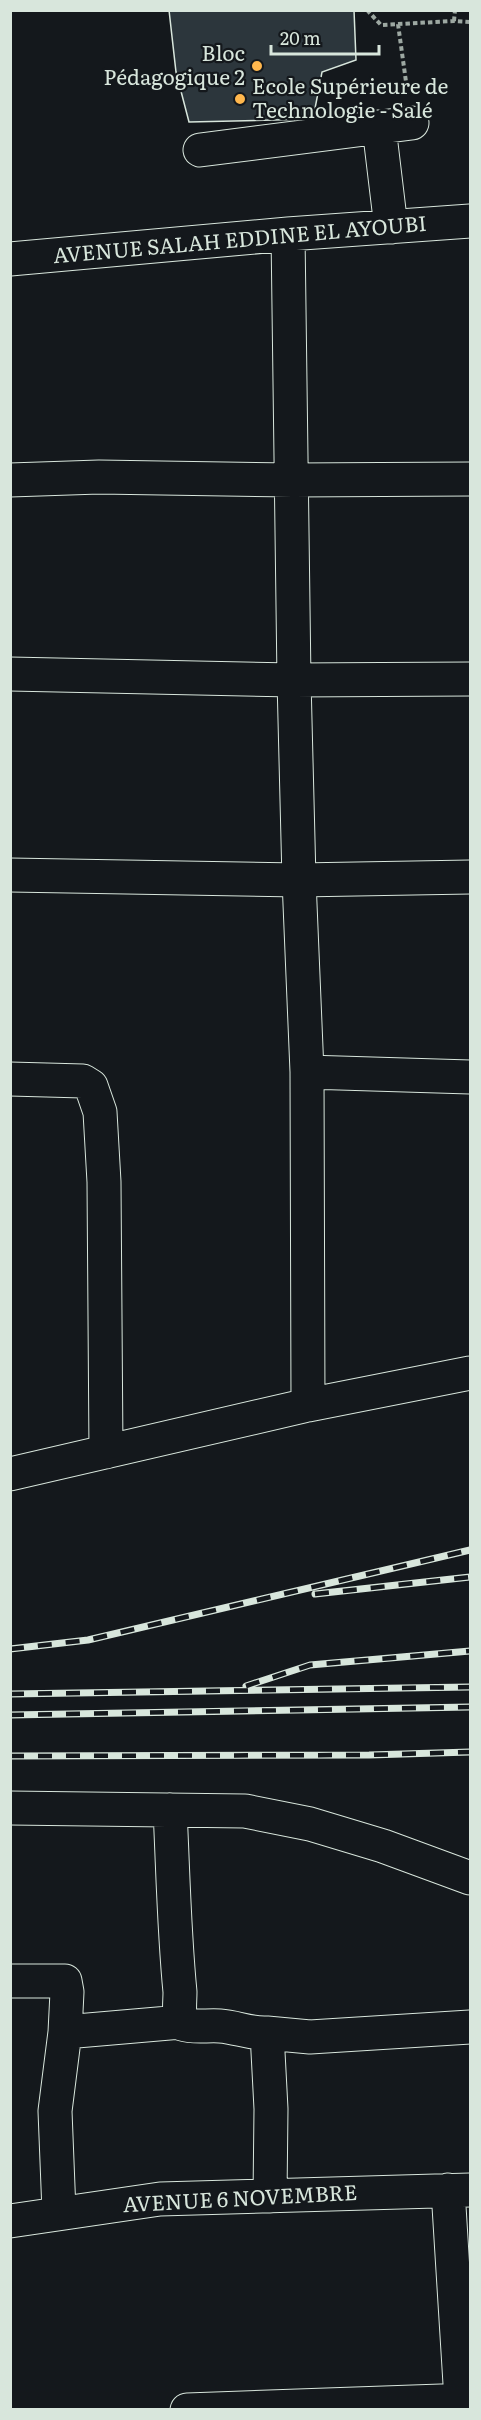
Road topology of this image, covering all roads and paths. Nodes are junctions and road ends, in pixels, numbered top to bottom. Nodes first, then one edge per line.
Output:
1 (367, 10) edge
2 (455, 10) edge
3 (454, 21) junction
4 (471, 22) edge
5 (398, 24) junction
6 (412, 123) joint
7 (379, 127) junction
8 (200, 150) dead end
9 (471, 221) edge
10 (391, 227) junction
11 (288, 234) junction
12 (10, 260) edge
13 (471, 479) edge
14 (10, 480) edge
15 (292, 480) junction
16 (10, 674) edge
17 (471, 679) edge
18 (294, 680) junction
19 (10, 875) edge
20 (471, 877) edge
21 (299, 880) junction
22 (307, 1072) junction
23 (471, 1077) edge
24 (10, 1079) edge
25 (471, 1373) edge
26 (308, 1405) junction
27 (106, 1452) junction
28 (10, 1474) edge
29 (10, 1808) edge
30 (170, 1810) junction
31 (471, 1878) edge
32 (10, 1981) edge
33 (181, 2022) junction
34 (471, 2027) edge
35 (65, 2032) junction
36 (267, 2033) junction
37 (459, 2190) edge
38 (270, 2196) junction
39 (59, 2212) junction
40 (10, 2221) edge
41 (466, 2400) edge
42 (187, 2409) edge

1 - 5 path
2 - 3 path
3 - 4 path
3 - 5 path
5 - 6 path
6 - 7 street
7 - 8 street
7 - 10 street
9 - 10 street, AVENUE SALAH EDDINE EL AYOUBI
10 - 11 street, AVENUE SALAH EDDINE EL AYOUBI
11 - 12 street, AVENUE SALAH EDDINE EL AYOUBI
11 - 15 street
13 - 15 street
14 - 15 street
15 - 18 street
16 - 18 street
17 - 18 street
18 - 21 street
19 - 21 street
20 - 21 street
21 - 22 street
22 - 23 street
22 - 26 street
24 - 27 street
25 - 26 street
26 - 27 street
27 - 28 street
29 - 30 street
30 - 31 street
30 - 33 street
32 - 35 street
33 - 35 street
33 - 36 street
34 - 36 street
35 - 39 street
36 - 38 street
37 - 38 street, AVENUE 6 NOVEMBRE
37 - 41 street
38 - 39 street, AVENUE 6 NOVEMBRE
39 - 40 street, AVENUE 6 NOVEMBRE
41 - 42 street

